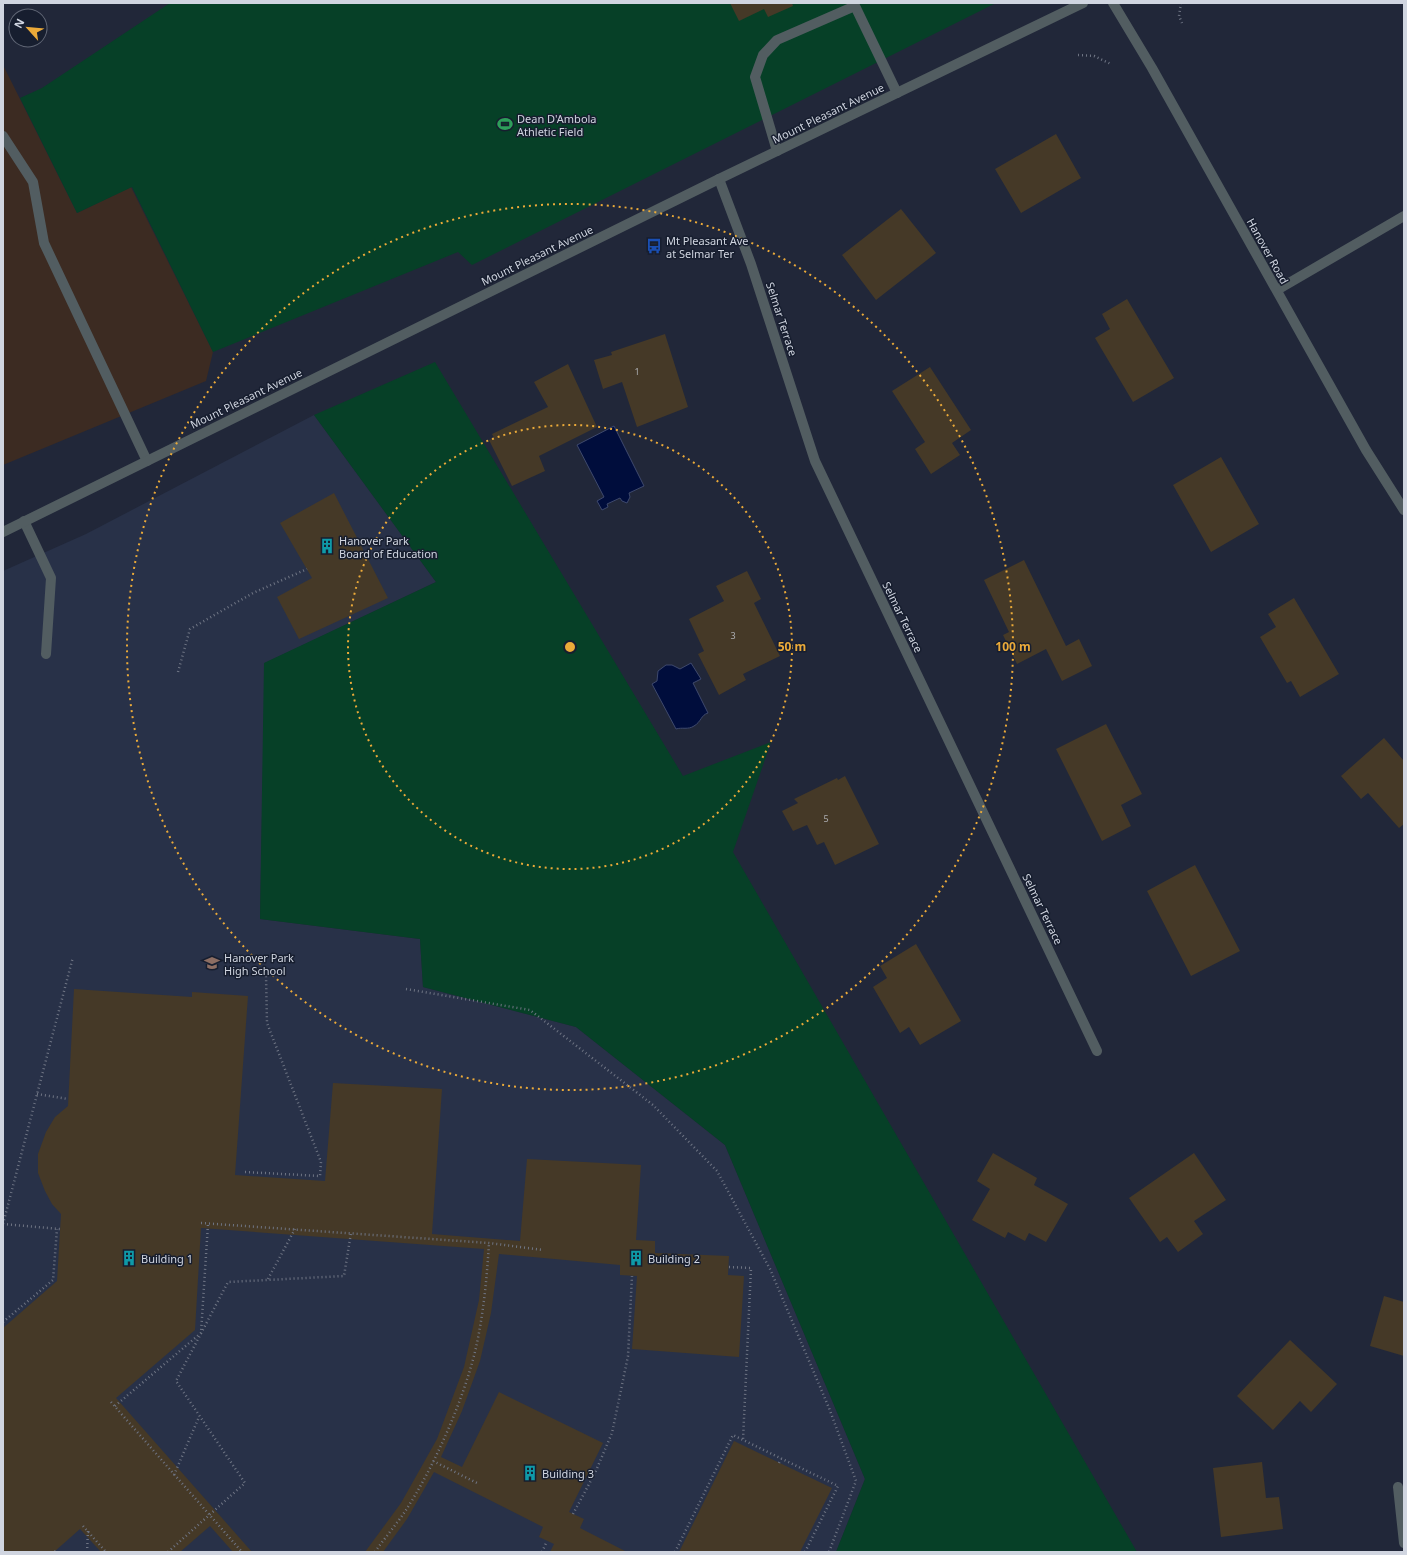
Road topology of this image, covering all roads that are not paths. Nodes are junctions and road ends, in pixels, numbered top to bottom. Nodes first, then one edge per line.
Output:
1 (1083, 3) edge
2 (1113, 3) edge
3 (897, 93) junction
4 (3, 136) edge
5 (777, 151) junction
6 (719, 179) junction
7 (1404, 216) edge
8 (1277, 290) junction
9 (147, 461) junction
10 (1404, 510) edge
11 (24, 521) junction
12 (3, 532) edge
13 (46, 654) dead end
14 (1097, 1051) dead end
15 (1398, 1487) dead end
16 (1404, 1543) edge

1 - 3 street, Mount Pleasant Avenue
2 - 8 street, Hanover Road
3 - 5 street, Mount Pleasant Avenue
3 - 5 street
4 - 9 street
5 - 6 street, Mount Pleasant Avenue
6 - 9 street, Mount Pleasant Avenue
6 - 14 street, Selmar Terrace
7 - 8 street
8 - 10 street, Hanover Road
9 - 11 street, Mount Pleasant Avenue
11 - 12 street, Mount Pleasant Avenue
11 - 13 street
15 - 16 street

